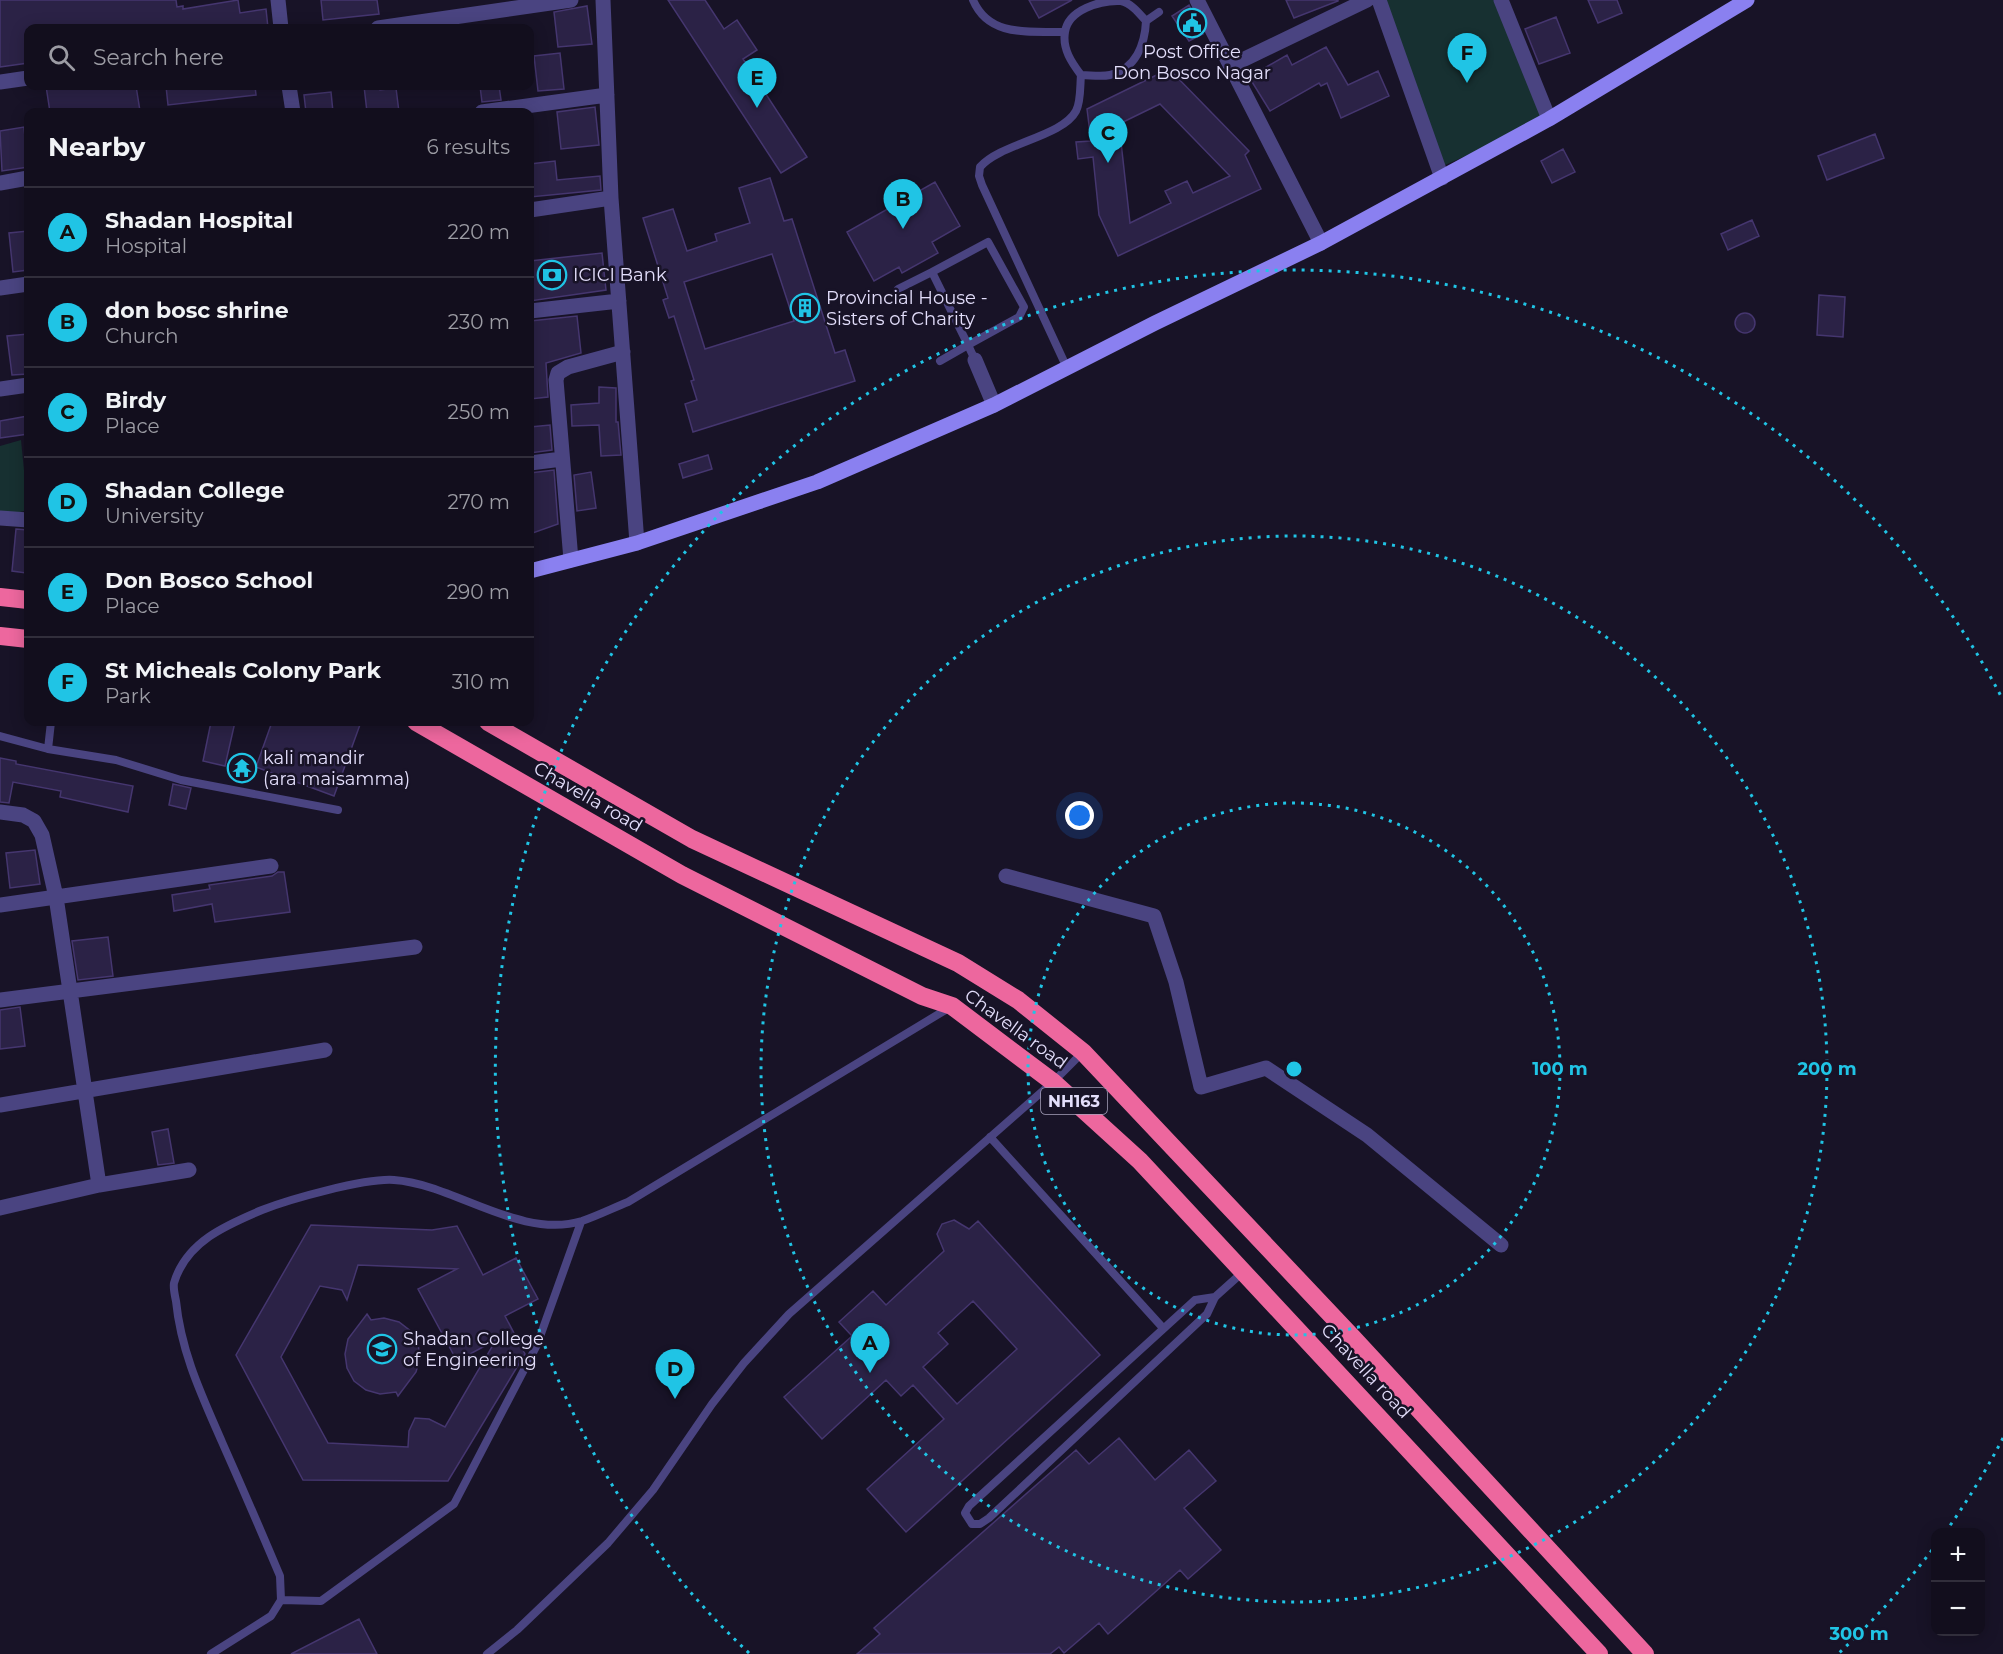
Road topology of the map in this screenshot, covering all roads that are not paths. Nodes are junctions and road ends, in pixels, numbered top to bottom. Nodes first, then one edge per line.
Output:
1 (278, 0) edge
2 (571, 0) edge
3 (603, 0) edge
4 (973, 0) edge
5 (1197, 0) edge
6 (1367, 0) edge
7 (1379, 0) edge
8 (1501, 0) edge
9 (1744, 1) edge
10 (1160, 12) dead end
11 (1146, 21) junction
12 (281, 24) edge
13 (406, 24) edge
14 (1065, 32) junction
15 (1230, 66) junction
16 (1082, 75) junction
17 (24, 79) edge
18 (0, 82) edge
19 (290, 90) edge
20 (607, 94) junction
21 (292, 108) edge
22 (510, 108) edge
23 (1549, 119) junction
24 (1442, 178) junction
25 (24, 179) edge
26 (0, 183) edge
27 (611, 198) junction
28 (534, 209) edge
29 (1321, 243) junction
30 (933, 272) junction
31 (24, 285) edge
32 (0, 288) edge
33 (898, 289) dead end
34 (619, 301) junction
35 (534, 311) edge
36 (968, 345) junction
37 (623, 352) junction
38 (975, 360) joint
39 (940, 361) dead end
40 (1067, 368) junction
41 (24, 386) edge
42 (0, 389) edge
43 (994, 405) junction
44 (562, 459) junction
45 (534, 462) edge
46 (0, 518) edge
47 (24, 520) edge
48 (636, 543) junction
49 (571, 560) junction
50 (534, 570) edge
51 (0, 597) edge
52 (24, 600) edge
53 (0, 636) edge
54 (24, 639) edge
55 (51, 726) edge
56 (423, 726) edge
57 (495, 726) edge
58 (0, 736) edge
59 (48, 749) junction
60 (338, 810) dead end
61 (0, 812) edge
62 (271, 866) dead end
63 (1006, 876) dead end
64 (56, 897) junction
65 (0, 905) edge
66 (415, 947) dead end
67 (70, 991) junction
68 (0, 1000) edge
69 (952, 1006) junction
70 (325, 1050) dead end
71 (1083, 1053) junction
72 (1053, 1082) junction
73 (85, 1091) junction
74 (0, 1105) edge
75 (990, 1137) junction
76 (189, 1170) dead end
77 (99, 1185) junction
78 (0, 1208) edge
79 (581, 1222) junction
80 (1501, 1245) dead end
81 (1244, 1271) junction
82 (1215, 1297) junction
83 (1163, 1328) junction
84 (281, 1600) junction
85 (212, 1654) edge
86 (487, 1654) edge
87 (1599, 1654) edge
88 (1645, 1654) edge

1 - 12 street
2 - 13 street
3 - 20 street
4 - 14 lane
5 - 15 street
6 - 15 street
7 - 24 street
8 - 23 street
9 - 23 main road
10 - 11 lane
11 - 14 lane
11 - 16 lane
14 - 16 lane
15 - 29 street
16 - 40 lane
17 - 18 street
19 - 21 street
20 - 22 street
20 - 27 street
23 - 24 main road
24 - 29 main road
25 - 26 street
27 - 28 street
27 - 34 street
29 - 40 main road
30 - 33 lane
30 - 36 lane
30 - 36 lane
31 - 32 street
34 - 35 street
34 - 37 street
36 - 38 lane
36 - 39 lane
37 - 44 street
37 - 48 street
38 - 43 street
40 - 43 main road
41 - 42 street
43 - 48 main road
44 - 45 street
44 - 49 street
46 - 47 street
48 - 49 main road
49 - 50 main road
51 - 52 highway
53 - 54 highway
55 - 59 lane
56 - 69 highway, Chavella road / NH163
57 - 71 highway, Chavella road / NH163
58 - 59 lane
59 - 60 lane
61 - 64 street
62 - 64 street
63 - 80 street
64 - 65 street
64 - 67 street
66 - 67 street
67 - 68 street
67 - 73 street
69 - 72 highway, Chavella road / NH163
69 - 79 lane
70 - 73 street
71 - 72 lane
71 - 88 highway, Chavella road / NH163
72 - 75 lane
72 - 81 highway, Chavella road / NH163
73 - 74 street
73 - 77 street
75 - 83 lane
75 - 86 lane
76 - 77 street
77 - 78 street
79 - 84 lane
79 - 84 lane
81 - 82 lane
81 - 87 highway, Chavella road / NH163
82 - 83 lane
82 - 83 lane
84 - 85 lane

